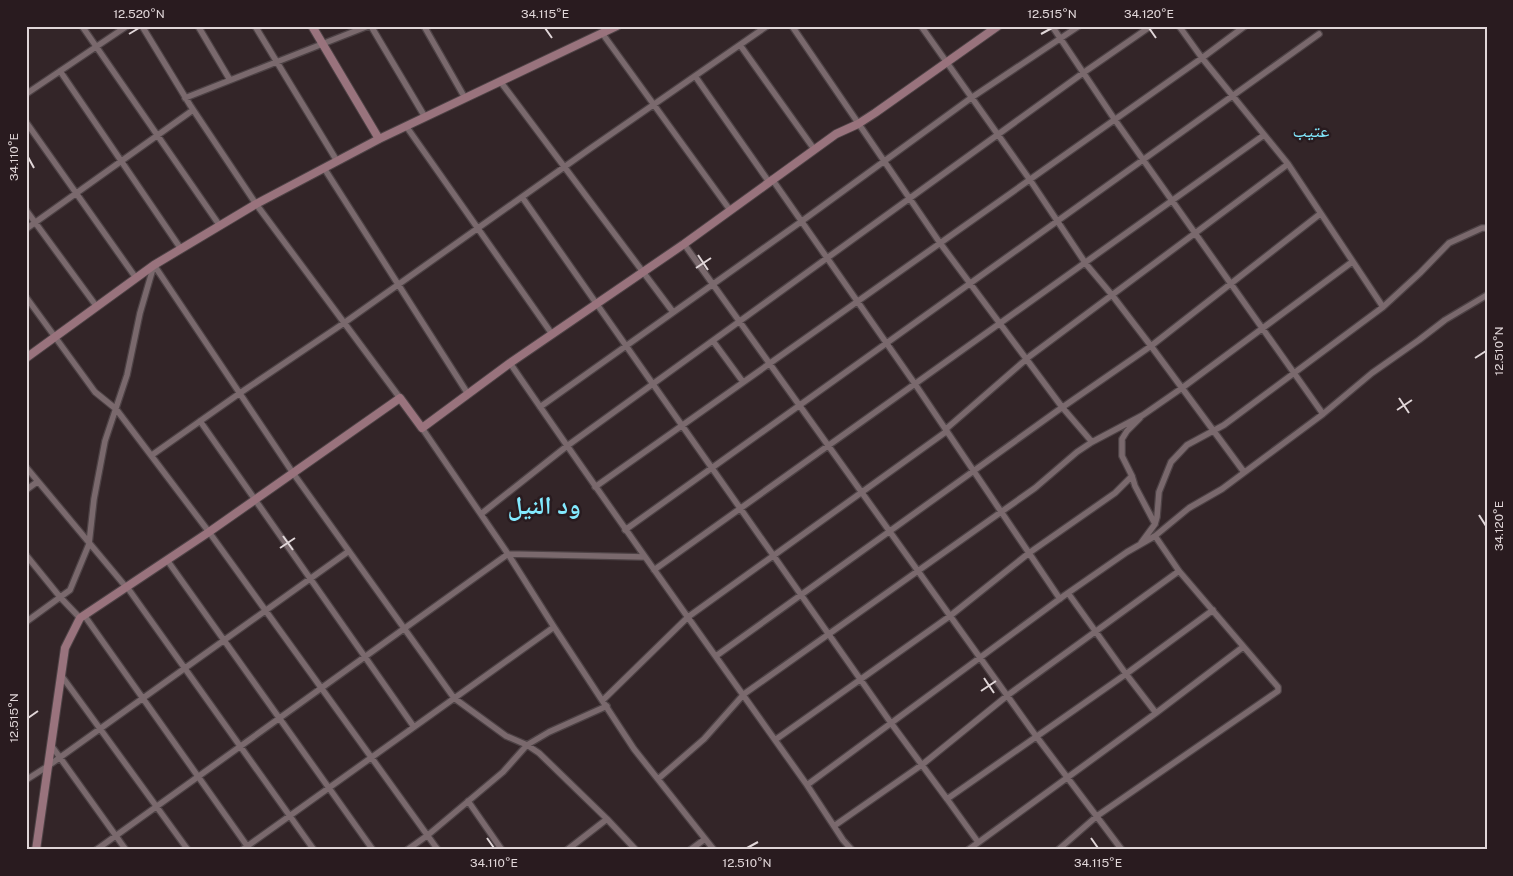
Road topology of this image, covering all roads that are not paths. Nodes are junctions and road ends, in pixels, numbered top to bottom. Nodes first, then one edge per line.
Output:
1 (82, 26) edge
2 (127, 26) edge
3 (142, 26) edge
4 (198, 26) edge
5 (255, 26) edge
6 (312, 26) edge
7 (370, 26) edge
8 (424, 26) edge
9 (617, 26) edge
10 (767, 26) edge
11 (792, 26) edge
12 (921, 26) edge
13 (1052, 26) edge
14 (1079, 26) edge
15 (1151, 26) edge
16 (1179, 26) edge
17 (1245, 26) edge
18 (993, 28) edge
19 (602, 33) junction
20 (1319, 34) dead end
21 (1061, 40) junction
22 (323, 44) junction
23 (740, 44) junction
24 (97, 47) junction
25 (1202, 58) junction
26 (277, 62) junction
27 (946, 63) junction
28 (60, 71) junction
29 (1083, 73) junction
30 (695, 76) junction
31 (230, 80) junction
32 (500, 82) junction
33 (26, 94) edge
34 (1232, 96) junction
35 (185, 98) junction
36 (465, 98) junction
37 (971, 98) junction
38 (654, 104) junction
39 (192, 110) junction
40 (425, 117) junction
41 (1115, 120) junction
42 (26, 122) edge
43 (858, 124) junction
44 (406, 126) junction
45 (157, 135) junction
46 (1264, 135) junction
47 (998, 136) junction
48 (378, 139) junction
49 (814, 150) junction
50 (1143, 159) junction
51 (122, 161) junction
52 (337, 161) junction
53 (884, 161) junction
54 (1288, 164) junction
55 (564, 167) junction
56 (324, 168) junction
57 (771, 180) junction
58 (1030, 180) junction
59 (76, 194) junction
60 (522, 197) junction
61 (910, 199) junction
62 (1172, 200) junction
63 (256, 204) junction
64 (26, 210) edge
65 (730, 210) junction
66 (1320, 214) junction
67 (802, 221) junction
68 (1057, 221) junction
69 (35, 223) junction
70 (220, 226) junction
71 (478, 228) junction
72 (1487, 228) edge
73 (26, 229) edge
74 (1196, 233) junction
75 (940, 243) junction
76 (684, 244) junction
77 (181, 249) junction
78 (827, 258) junction
79 (1352, 262) junction
80 (1085, 263) junction
81 (154, 265) junction
82 (643, 272) junction
83 (136, 278) junction
84 (969, 283) junction
85 (399, 284) junction
86 (713, 284) junction
87 (1232, 284) junction
88 (1112, 295) junction
89 (1487, 295) edge
90 (26, 297) edge
91 (858, 301) junction
92 (596, 303) junction
93 (1383, 306) junction
94 (97, 307) junction
95 (673, 312) junction
96 (739, 322) junction
97 (344, 323) junction
98 (999, 324) junction
99 (1262, 328) junction
100 (552, 334) junction
101 (56, 338) junction
102 (713, 341) junction
103 (886, 342) junction
104 (626, 346) junction
105 (1151, 346) junction
106 (26, 358) edge
107 (1026, 360) junction
108 (510, 363) junction
109 (770, 364) junction
110 (1294, 372) junction
111 (743, 382) junction
112 (653, 384) junction
113 (915, 384) junction
114 (1182, 388) junction
115 (240, 393) junction
116 (468, 394) junction
117 (400, 398) junction
118 (799, 405) junction
119 (540, 407) junction
120 (1062, 407) junction
121 (116, 409) junction
122 (1143, 414) junction
123 (1323, 414) junction
124 (200, 421) junction
125 (682, 426) junction
126 (422, 428) junction
127 (947, 430) junction
128 (1213, 431) junction
129 (1092, 442) junction
130 (567, 446) junction
131 (829, 446) junction
132 (152, 455) junction
133 (26, 467) edge
134 (712, 468) junction
135 (974, 470) junction
136 (1244, 472) junction
137 (293, 473) junction
138 (1132, 476) junction
139 (38, 482) junction
140 (595, 487) junction
141 (26, 490) edge
142 (862, 492) junction
143 (255, 500) junction
144 (740, 508) junction
145 (1001, 511) junction
146 (481, 514) junction
147 (1155, 524) junction
148 (625, 530) junction
149 (890, 531) junction
150 (209, 532) junction
151 (1155, 536) junction
152 (88, 544) junction
153 (1138, 546) junction
154 (349, 551) junction
155 (1029, 553) junction
156 (508, 554) junction
157 (26, 555) edge
158 (774, 555) junction
159 (645, 557) junction
160 (167, 560) junction
161 (654, 570) junction
162 (918, 570) junction
163 (1179, 571) junction
164 (310, 579) junction
165 (126, 587) junction
166 (1068, 593) junction
167 (801, 594) junction
168 (60, 597) junction
169 (1060, 598) junction
170 (1213, 610) junction
171 (266, 611) junction
172 (950, 616) junction
173 (82, 617) junction
174 (688, 617) junction
175 (26, 622) edge
176 (554, 627) junction
177 (404, 628) junction
178 (1096, 631) junction
179 (829, 634) junction
180 (224, 640) junction
181 (1243, 647) junction
182 (716, 656) junction
183 (365, 657) junction
184 (981, 657) junction
185 (185, 668) junction
186 (1126, 674) junction
187 (61, 675) junction
188 (861, 679) junction
189 (322, 688) junction
190 (744, 694) junction
191 (1008, 696) junction
192 (143, 698) junction
193 (454, 698) junction
194 (603, 700) junction
195 (607, 706) junction
196 (1156, 713) junction
197 (280, 718) junction
198 (891, 723) junction
199 (414, 727) junction
200 (100, 729) junction
201 (1036, 736) junction
202 (775, 740) junction
203 (51, 745) junction
204 (527, 745) junction
205 (240, 746) junction
206 (372, 757) junction
207 (60, 758) junction
208 (922, 764) junction
209 (48, 766) junction
210 (198, 776) junction
211 (1068, 778) junction
212 (658, 779) junction
213 (26, 780) edge
214 (807, 785) junction
215 (329, 788) junction
216 (947, 799) junction
217 (468, 801) junction
218 (156, 806) junction
219 (290, 816) junction
220 (1097, 816) junction
221 (607, 819) junction
222 (834, 826) junction
223 (116, 835) junction
224 (428, 835) junction
225 (705, 839) junction
226 (978, 842) junction
227 (247, 848) edge
228 (36, 850) edge
229 (96, 850) edge
230 (126, 850) edge
231 (188, 850) edge
232 (314, 850) edge
233 (373, 850) edge
234 (407, 850) edge
235 (438, 850) edge
236 (502, 850) edge
237 (567, 850) edge
238 (636, 850) edge
239 (690, 850) edge
240 (714, 850) edge
241 (852, 850) edge
242 (968, 850) edge
243 (1058, 850) edge
244 (1122, 850) edge

1 - 24 street
2 - 24 street
3 - 35 street
4 - 31 street
5 - 26 street
6 - 22 street
7 - 22 street
7 - 40 street
8 - 36 street
9 - 19 street
10 - 23 street
11 - 43 street
12 - 27 street
13 - 21 street
14 - 21 street
15 - 29 street
16 - 25 street
17 - 25 street
18 - 27 street
19 - 32 street
19 - 38 street
20 - 34 street
21 - 29 street
21 - 37 street
22 - 26 street
22 - 48 street
23 - 30 street
23 - 49 street
24 - 28 street
24 - 45 street
25 - 34 street
25 - 41 street
26 - 31 street
26 - 52 street
27 - 37 street
27 - 43 street
28 - 33 street
28 - 51 street
29 - 41 street
29 - 47 street
30 - 38 street
30 - 57 street
31 - 35 street
32 - 36 street
32 - 55 street
34 - 46 street
34 - 50 street
35 - 39 street
36 - 40 street
37 - 47 street
37 - 53 street
38 - 55 street
38 - 65 street
39 - 45 street
39 - 63 street
40 - 44 street
41 - 50 street
41 - 58 street
42 - 59 street
43 - 49 street
43 - 53 street
44 - 48 street
44 - 71 street
45 - 51 street
45 - 70 street
46 - 54 street
46 - 62 street
47 - 58 street
47 - 61 street
48 - 52 street
49 - 57 street
50 - 62 street
50 - 68 street
51 - 59 street
51 - 77 street
52 - 56 street
53 - 61 street
53 - 67 street
54 - 66 street
54 - 74 street
55 - 60 street
55 - 82 street
56 - 63 street
56 - 85 street
57 - 65 street
57 - 67 street
58 - 68 street
58 - 75 street
59 - 69 street
59 - 83 street
60 - 71 street
60 - 92 street
61 - 75 street
61 - 78 street
62 - 74 street
62 - 80 street
63 - 70 street
63 - 97 street
64 - 69 street
65 - 76 street
66 - 79 street
66 - 87 street
67 - 78 street
67 - 86 street
68 - 80 street
68 - 84 street
69 - 73 street
69 - 94 street
70 - 77 street
71 - 85 street
71 - 100 street
72 - 93 street
74 - 87 street
74 - 88 street
75 - 84 street
75 - 91 street
76 - 82 street
76 - 86 street
77 - 81 street
78 - 91 street
78 - 96 street
79 - 93 street
79 - 99 street
80 - 88 street
80 - 98 street
81 - 83 street
81 - 115 street
81 - 121 street
82 - 92 street
82 - 95 street
83 - 94 street
84 - 98 street
84 - 103 street
85 - 97 street
85 - 116 street
86 - 95 street
86 - 96 street
87 - 99 street
87 - 105 street
88 - 105 street
88 - 107 street
89 - 123 street
90 - 101 street
91 - 103 street
91 - 109 street
92 - 100 street
92 - 104 street
93 - 110 street
94 - 101 street
95 - 104 street
96 - 102 street
96 - 109 street
97 - 115 street
97 - 117 street
98 - 107 street
98 - 113 street
99 - 110 street
99 - 114 street
100 - 108 street
101 - 106 street
101 - 121 street
102 - 111 street
102 - 112 street
103 - 113 street
103 - 118 street
104 - 112 street
104 - 119 street
105 - 114 street
105 - 120 street
107 - 120 street
107 - 127 street
108 - 116 street
108 - 119 street
109 - 111 street
109 - 118 street
110 - 123 street
110 - 128 street
111 - 125 street
112 - 125 street
112 - 130 street
113 - 127 street
113 - 131 street
114 - 122 street
114 - 128 street
115 - 124 street
115 - 137 street
116 - 126 street
117 - 126 street
117 - 137 street
118 - 131 street
118 - 134 street
119 - 130 street
120 - 129 street
120 - 135 street
121 - 132 street
121 - 152 street
122 - 129 street
122 - 138 street
123 - 136 street
124 - 132 street
124 - 143 street
125 - 134 street
125 - 140 street
126 - 146 street
127 - 135 street
127 - 142 street
128 - 136 street
128 - 147 street
129 - 145 street
130 - 140 street
130 - 146 street
131 - 142 street
131 - 144 street
132 - 150 street
133 - 139 street
134 - 144 street
134 - 148 street
135 - 145 street
135 - 149 street
136 - 151 street
137 - 143 street
137 - 154 street
138 - 147 street
138 - 155 street
139 - 141 street
139 - 152 street
140 - 148 street
142 - 149 street
142 - 158 street
143 - 150 street
143 - 164 street
144 - 158 street
144 - 161 street
145 - 155 street
145 - 162 street
146 - 156 street
147 - 153 street
148 - 159 street
149 - 162 street
149 - 167 street
150 - 160 street
150 - 171 street
151 - 153 street
151 - 163 street
152 - 165 street
152 - 168 street
153 - 166 street
154 - 164 street
154 - 177 street
155 - 169 street
155 - 172 street
156 - 159 street
156 - 176 street
156 - 177 street
157 - 168 street
158 - 167 street
158 - 174 street
159 - 161 street
160 - 165 street
160 - 180 street
161 - 174 street
162 - 172 street
162 - 179 street
163 - 170 street
163 - 178 street
164 - 171 street
164 - 183 street
165 - 173 street
165 - 185 street
166 - 169 street
166 - 178 street
167 - 179 street
167 - 182 street
168 - 173 street
168 - 175 street
169 - 184 street
170 - 181 street
170 - 186 street
171 - 180 street
171 - 189 street
172 - 184 street
172 - 188 street
173 - 187 street
173 - 192 street
174 - 182 street
174 - 194 street
176 - 193 street
176 - 194 street
177 - 183 street
177 - 193 street
178 - 186 street
178 - 191 street
179 - 188 street
179 - 190 street
180 - 185 street
180 - 197 street
181 - 196 street
181 - 220 street
182 - 190 street
183 - 189 street
183 - 199 street
184 - 191 street
184 - 198 street
185 - 192 street
185 - 205 street
186 - 196 street
186 - 201 street
187 - 200 street
187 - 203 street
188 - 198 street
188 - 202 street
189 - 197 street
189 - 206 street
190 - 202 street
190 - 212 street
191 - 201 street
191 - 208 street
192 - 200 street
192 - 210 street
193 - 199 street
193 - 204 street
194 - 195 street
195 - 204 street
195 - 212 street
196 - 211 street
197 - 205 street
197 - 215 street
198 - 208 street
198 - 214 street
199 - 206 street
200 - 207 street
200 - 218 street
201 - 211 street
201 - 216 street
202 - 214 street
203 - 207 street
203 - 209 street
204 - 217 street
204 - 221 street
205 - 210 street
205 - 219 street
206 - 215 street
206 - 224 street
207 - 209 street
207 - 223 street
208 - 216 street
208 - 222 street
209 - 213 street
209 - 228 street
210 - 218 street
210 - 227 street
211 - 220 street
211 - 226 street
212 - 225 street
214 - 222 street
215 - 219 street
215 - 233 street
216 - 226 street
217 - 224 street
217 - 236 street
218 - 223 street
218 - 231 street
219 - 227 street
219 - 232 street
220 - 243 street
220 - 244 street
221 - 237 street
221 - 238 street
222 - 241 street
223 - 229 street
223 - 230 street
224 - 234 street
224 - 235 street
225 - 239 street
225 - 240 street
226 - 242 street

